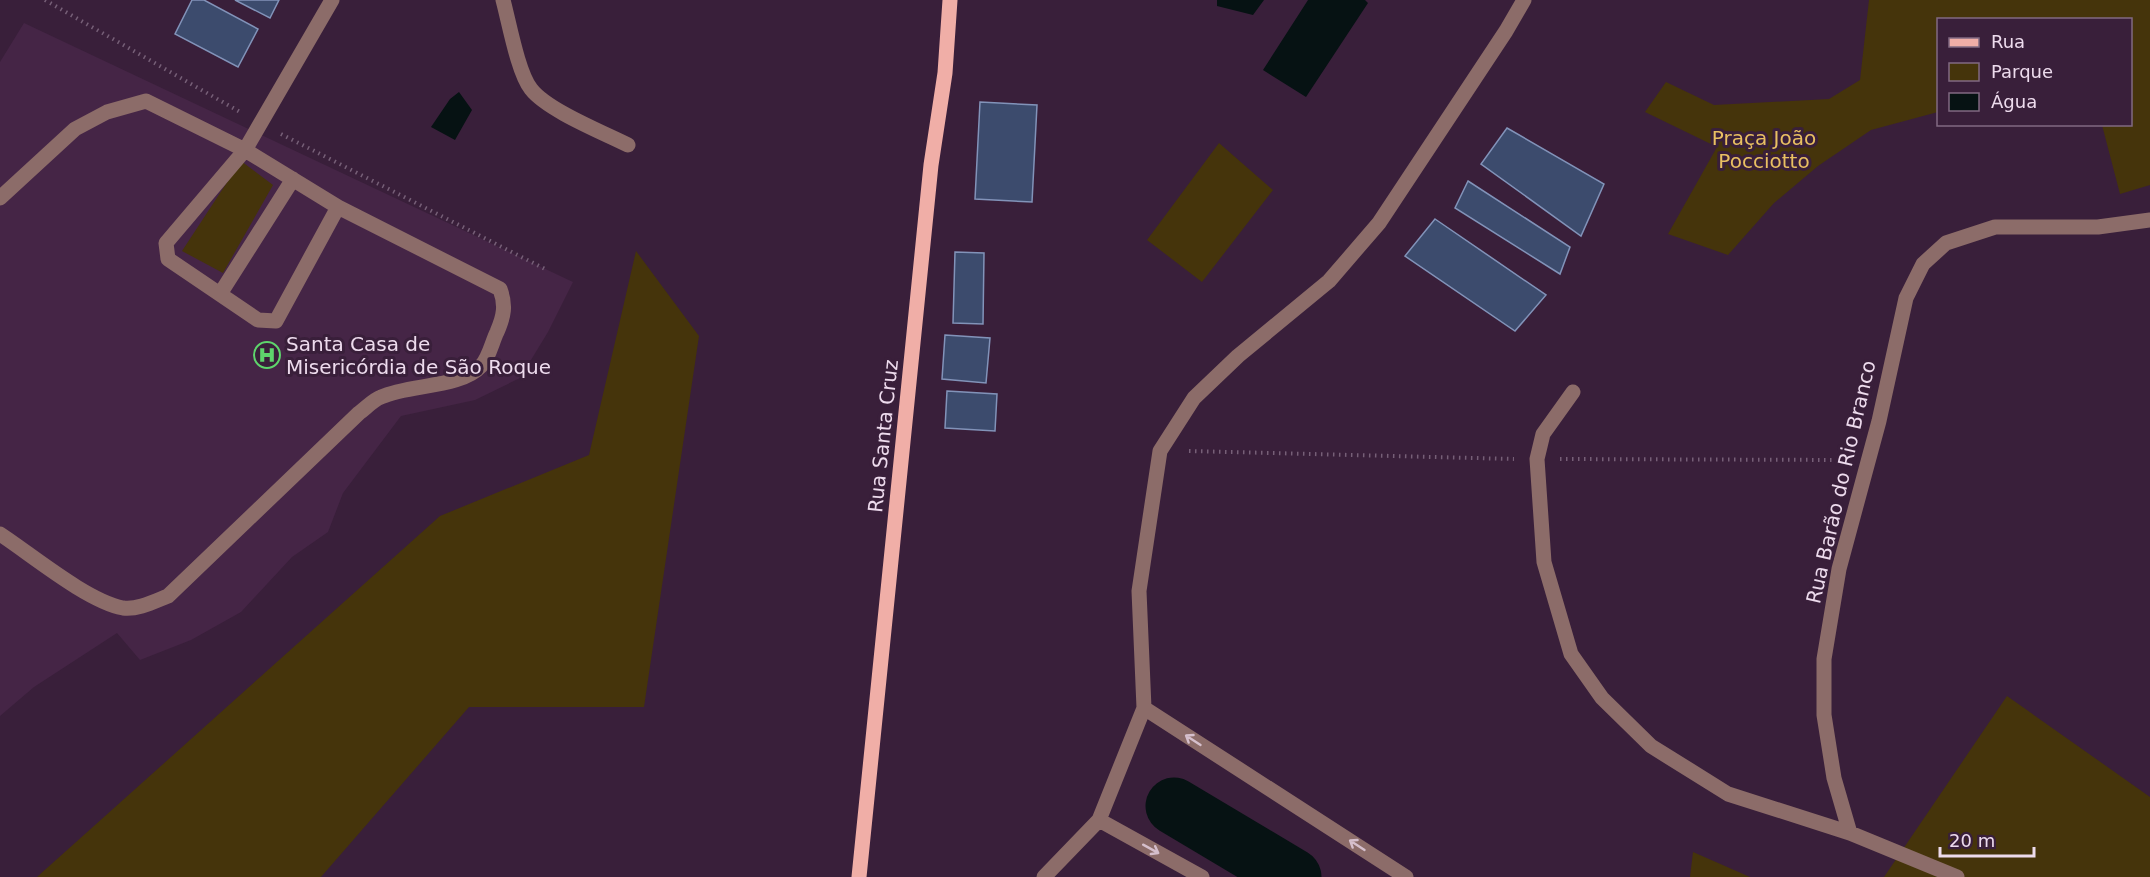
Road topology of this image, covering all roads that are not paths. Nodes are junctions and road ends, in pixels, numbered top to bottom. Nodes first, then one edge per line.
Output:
1 (332, 0) edge
2 (503, 0) edge
3 (950, 0) edge
4 (1524, 0) edge
5 (628, 145) dead end
6 (245, 150) junction
7 (293, 179) junction
8 (0, 198) edge
9 (338, 207) junction
10 (2150, 220) edge
11 (220, 294) junction
12 (1573, 392) dead end
13 (0, 534) edge
14 (1144, 708) junction
15 (1099, 820) junction
16 (1850, 833) junction
17 (859, 877) edge
18 (1044, 877) edge
19 (1202, 877) edge
20 (1406, 877) edge
21 (1957, 877) edge

1 - 6 street
2 - 5 street
3 - 17 main road, Rua Santa Cruz
4 - 14 street
6 - 7 street
6 - 8 street
6 - 11 street
7 - 9 street
7 - 11 street
9 - 11 street
9 - 13 street
10 - 16 street, Rua Barão do Rio Branco
12 - 16 street
14 - 15 street
20 -> 14 street
15 - 18 street
15 -> 19 street
16 - 21 street

